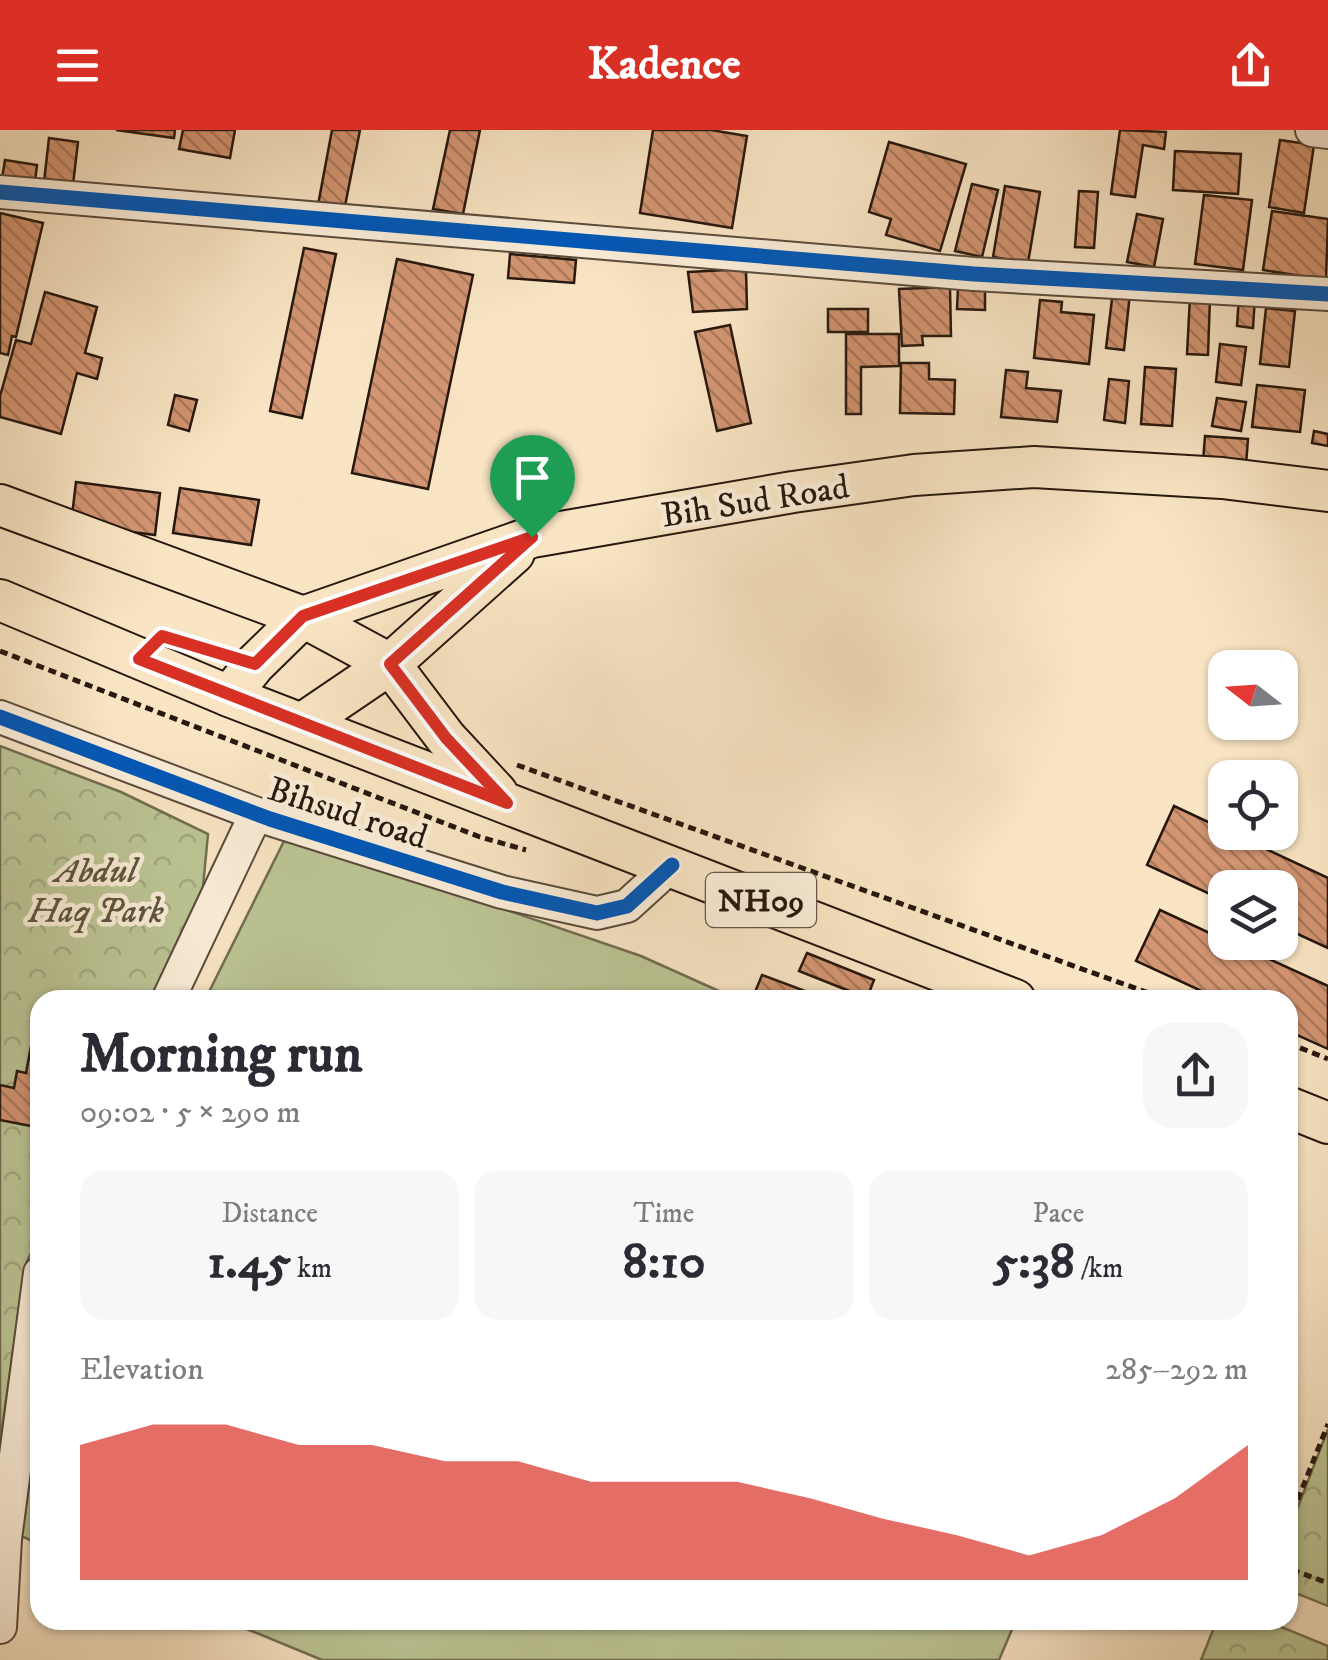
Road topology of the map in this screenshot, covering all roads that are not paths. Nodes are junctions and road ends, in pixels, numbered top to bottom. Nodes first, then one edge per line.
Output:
1 (1312, 130) edge
2 (1328, 132) edge
3 (0, 192) edge
4 (1328, 294) edge
5 (1328, 491) edge
6 (0, 505) edge
7 (532, 537) junction
8 (0, 600) edge
9 (303, 616) junction
10 (390, 664) junction
11 (229, 696) junction
12 (0, 717) edge
13 (302, 723) junction
14 (507, 803) junction
15 (256, 814) junction
16 (672, 865) junction
17 (173, 990) edge
18 (990, 990) edge
19 (1298, 1111) edge
20 (1328, 1123) edge
21 (30, 1349) edge
22 (0, 1627) edge

1 - 2 street
3 - 4 street
5 - 7 main road, Bih Sud Road
6 - 9 main road, NH09
7 - 9 main road, Bih Sud Road
7 - 10 main road
8 - 11 main road, NH09
9 - 10 main road, NH09
9 - 11 main road, Bih Sud Road
10 - 13 main road
10 - 14 main road, NH09
11 - 13 main road, NH09
12 - 15 street, Bihsud road
13 - 14 main road, NH09
14 - 16 main road, NH09
15 - 16 street, Bihsud road
15 - 17 street
16 - 18 main road, NH09
19 - 20 main road
21 - 22 street

